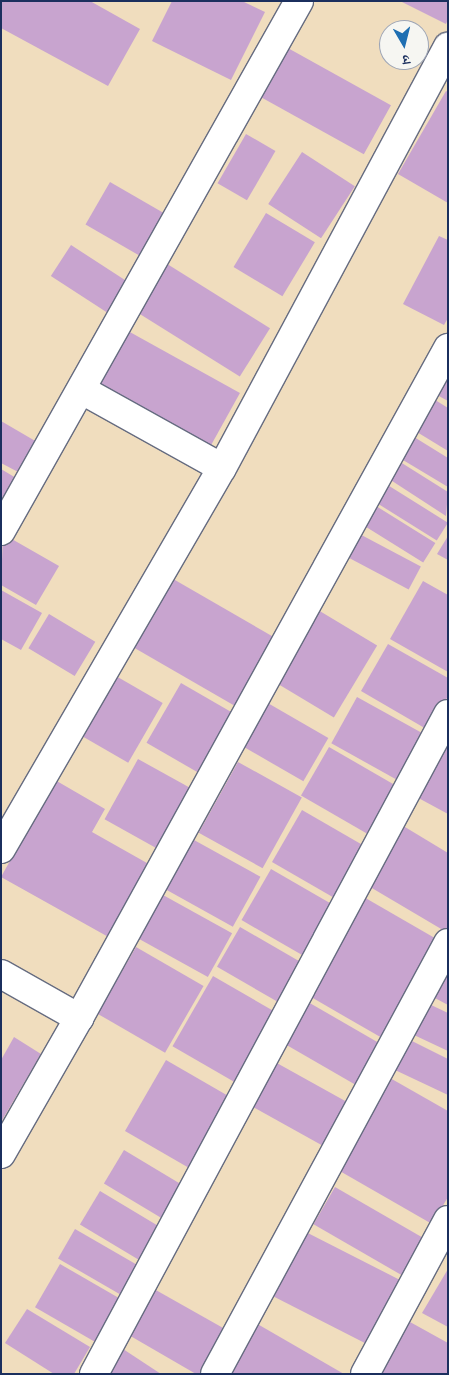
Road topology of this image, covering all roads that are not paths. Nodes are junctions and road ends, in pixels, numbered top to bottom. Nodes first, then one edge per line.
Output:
1 (299, 1) edge
2 (448, 48) edge
3 (448, 348) edge
4 (82, 390) junction
5 (222, 468) junction
6 (1, 531) edge
7 (448, 714) edge
8 (1, 849) edge
9 (448, 943) edge
10 (1, 974) edge
11 (79, 1018) junction
12 (1, 1154) edge
13 (448, 1220) edge
14 (94, 1374) edge
15 (215, 1374) edge
16 (365, 1374) edge

1 - 4 street
2 - 5 street
3 - 11 street
4 - 5 street
4 - 6 street
5 - 8 street
7 - 14 street
9 - 15 street
10 - 11 street
11 - 12 street
13 - 16 street

